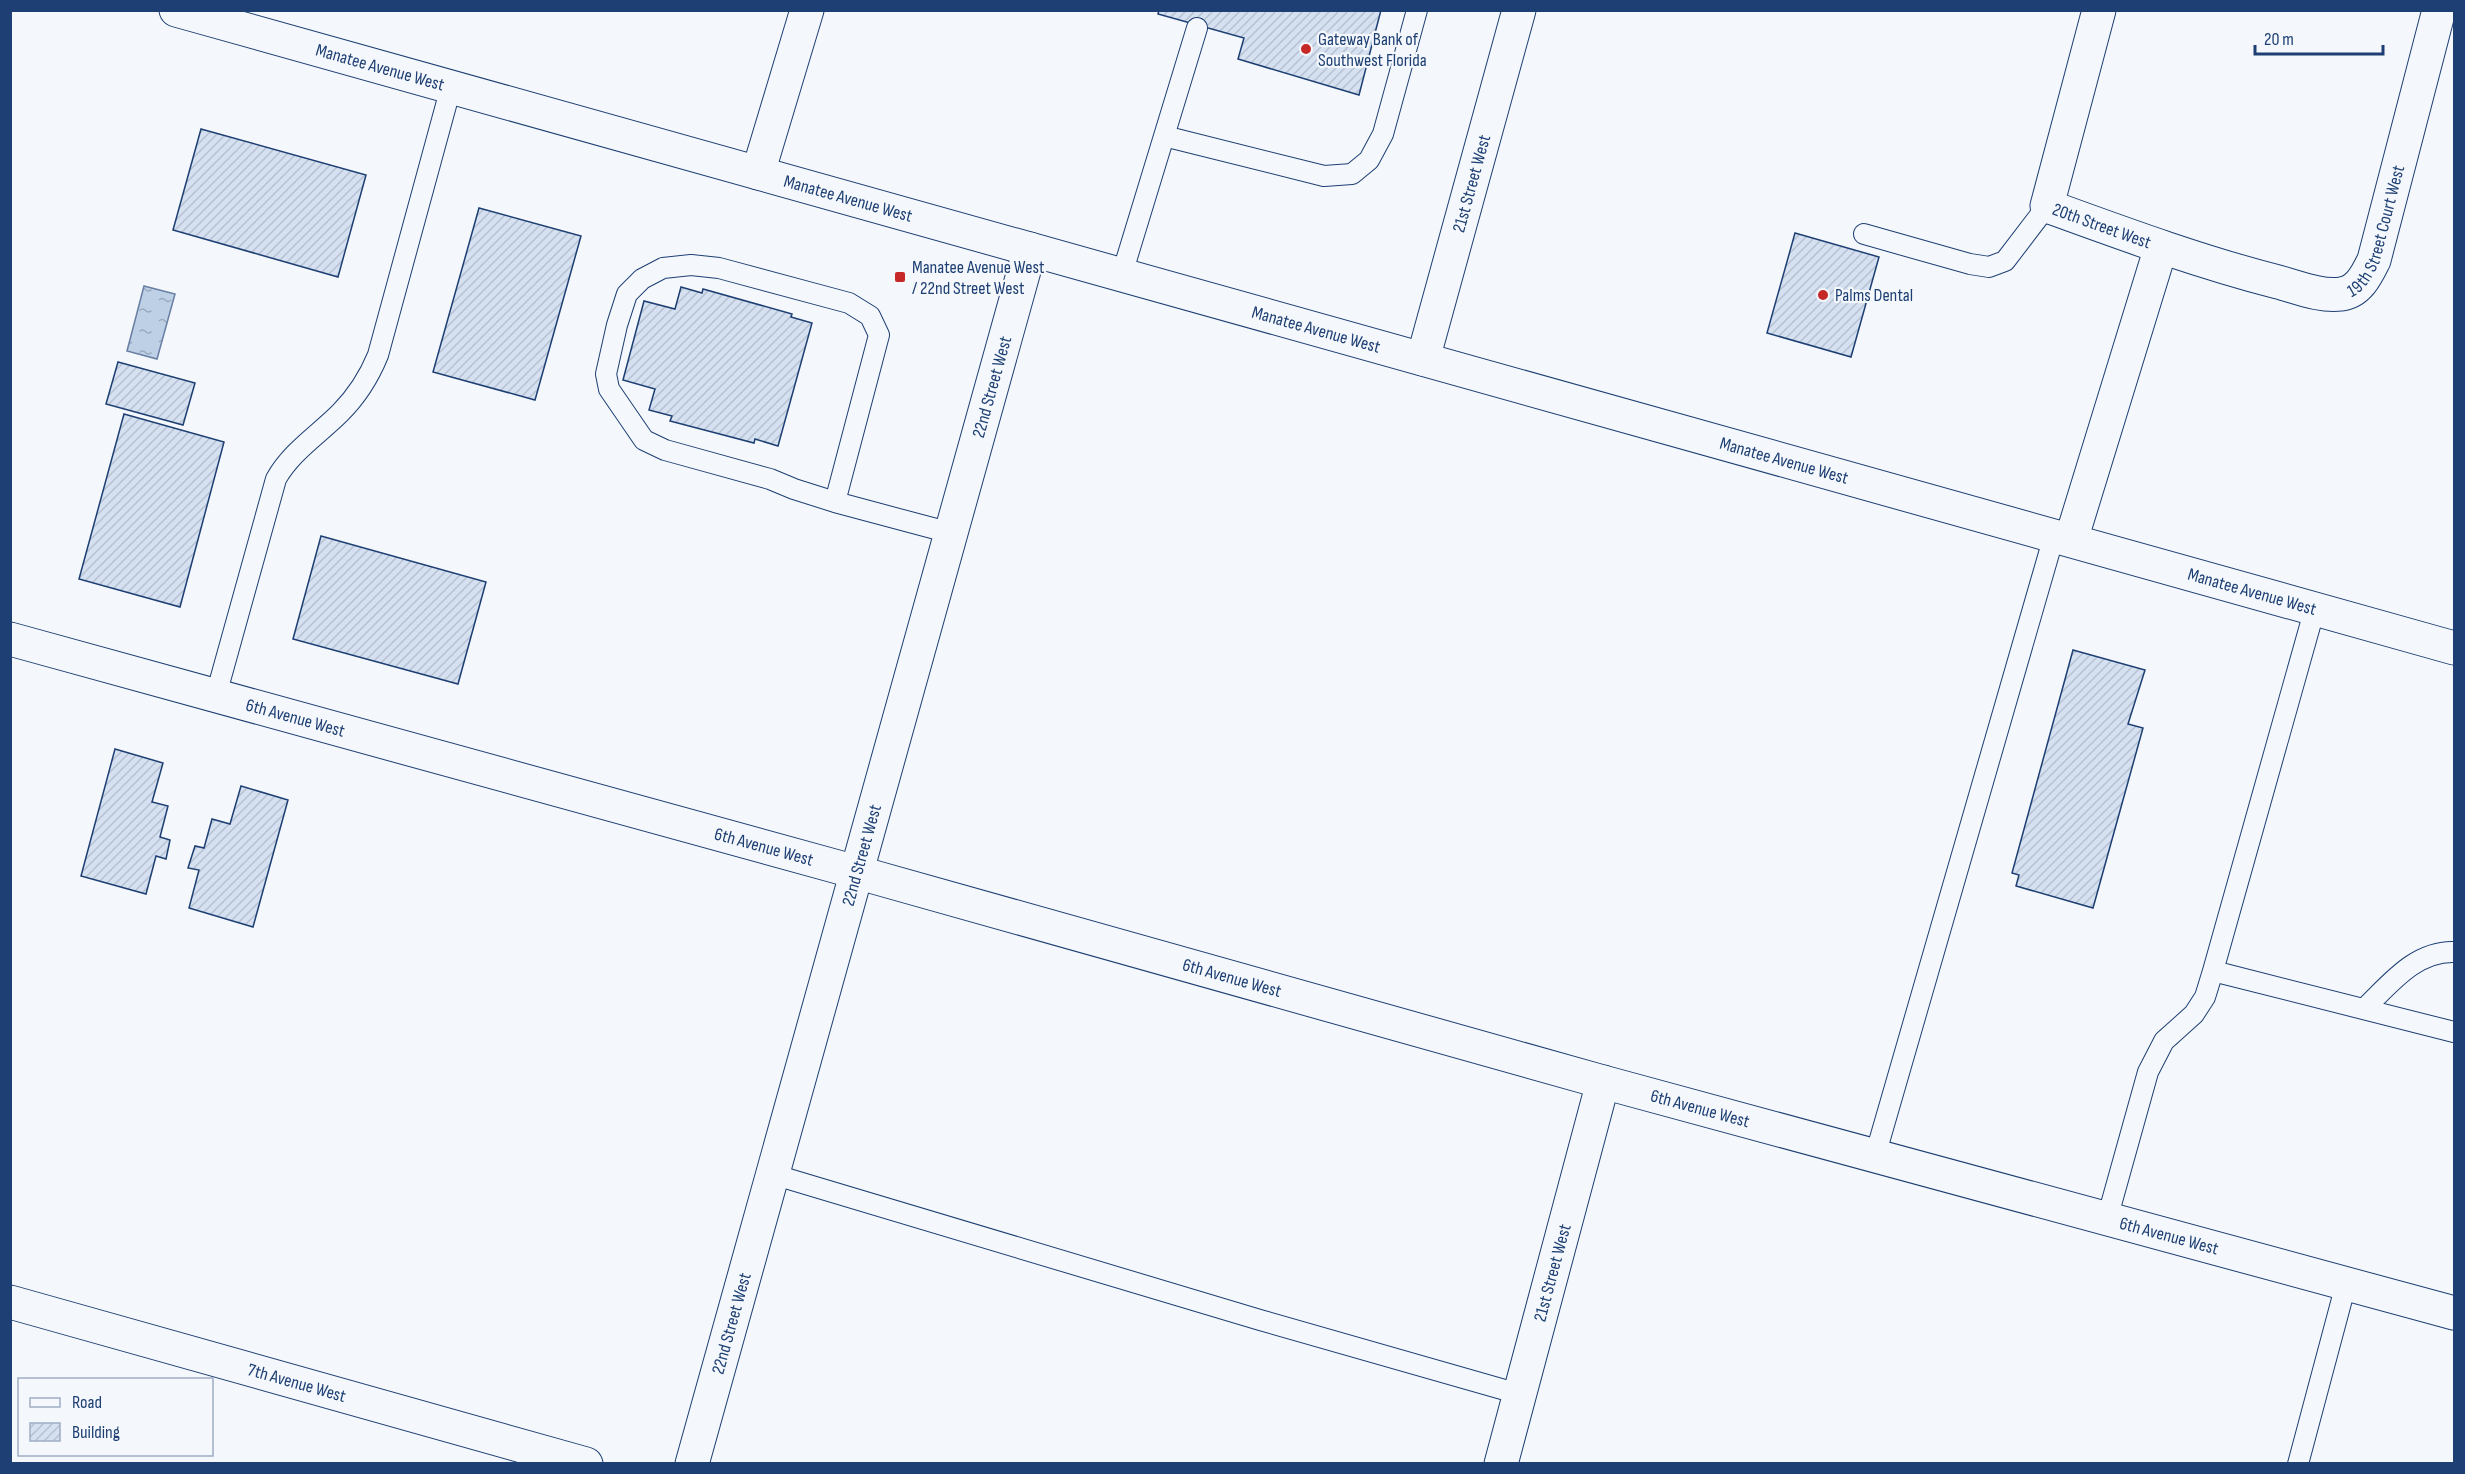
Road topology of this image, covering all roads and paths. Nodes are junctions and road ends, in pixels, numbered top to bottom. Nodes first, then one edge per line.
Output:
1 (176, 10) edge
2 (807, 10) edge
3 (1417, 10) edge
4 (1519, 10) edge
5 (2099, 10) edge
6 (2439, 10) edge
7 (250, 20) edge
8 (1197, 28) dead end
9 (451, 87) junction
10 (1164, 136) junction
11 (758, 173) junction
12 (2048, 206) junction
13 (1864, 234) dead end
14 (2161, 247) junction
15 (1030, 249) junction
16 (1122, 274) junction
17 (1423, 358) junction
18 (835, 502) junction
19 (951, 533) junction
20 (2063, 538) junction
21 (2315, 608) junction
22 (10, 639) edge
23 (2454, 648) edge
24 (216, 696) junction
25 (856, 872) junction
26 (2454, 952) edge
27 (2213, 970) junction
28 (2364, 1009) junction
29 (2454, 1032) edge
30 (1603, 1082) junction
31 (1875, 1156) junction
32 (772, 1174) junction
33 (2107, 1219) junction
34 (2346, 1284) junction
35 (10, 1302) edge
36 (2454, 1313) edge
37 (1519, 1394) junction
38 (586, 1464) edge
39 (692, 1464) edge
40 (1501, 1464) edge
41 (2298, 1464) edge

1 - 7 street, Manatee Avenue West
2 - 11 street
3 - 10 lane
4 - 17 street, 21st Street West
5 - 12 street, 20th Street West
6 - 14 street, 19th Street Court West
7 - 9 street, Manatee Avenue West
8 - 10 lane
9 - 11 street, Manatee Avenue West
9 - 24 lane
10 - 16 lane
11 - 15 street, Manatee Avenue West
12 - 13 lane
12 - 14 street, 20th Street West
14 - 20 street, 20th Street West
15 - 16 street, Manatee Avenue West
15 - 19 street, 22nd Street West
16 - 17 street, Manatee Avenue West
17 - 20 street, Manatee Avenue West
18 - 18 lane
18 - 19 lane
19 - 25 street, 22nd Street West
20 - 21 street, Manatee Avenue West
20 - 31 lane
21 - 23 street, Manatee Avenue West
21 - 27 lane
22 - 24 street, 6th Avenue West
24 - 25 street, 6th Avenue West
25 - 30 street, 6th Avenue West
25 - 32 street, 22nd Street West
26 - 28 lane
27 - 28 lane
27 - 33 lane
28 - 29 lane
30 - 31 street, 6th Avenue West
30 - 37 street, 21st Street West
31 - 33 street, 6th Avenue West
32 - 37 lane
32 - 39 street, 22nd Street West
33 - 34 street, 6th Avenue West
34 - 36 street, 6th Avenue West
34 - 41 lane
35 - 38 street, 7th Avenue West
37 - 40 street, 21st Street West

